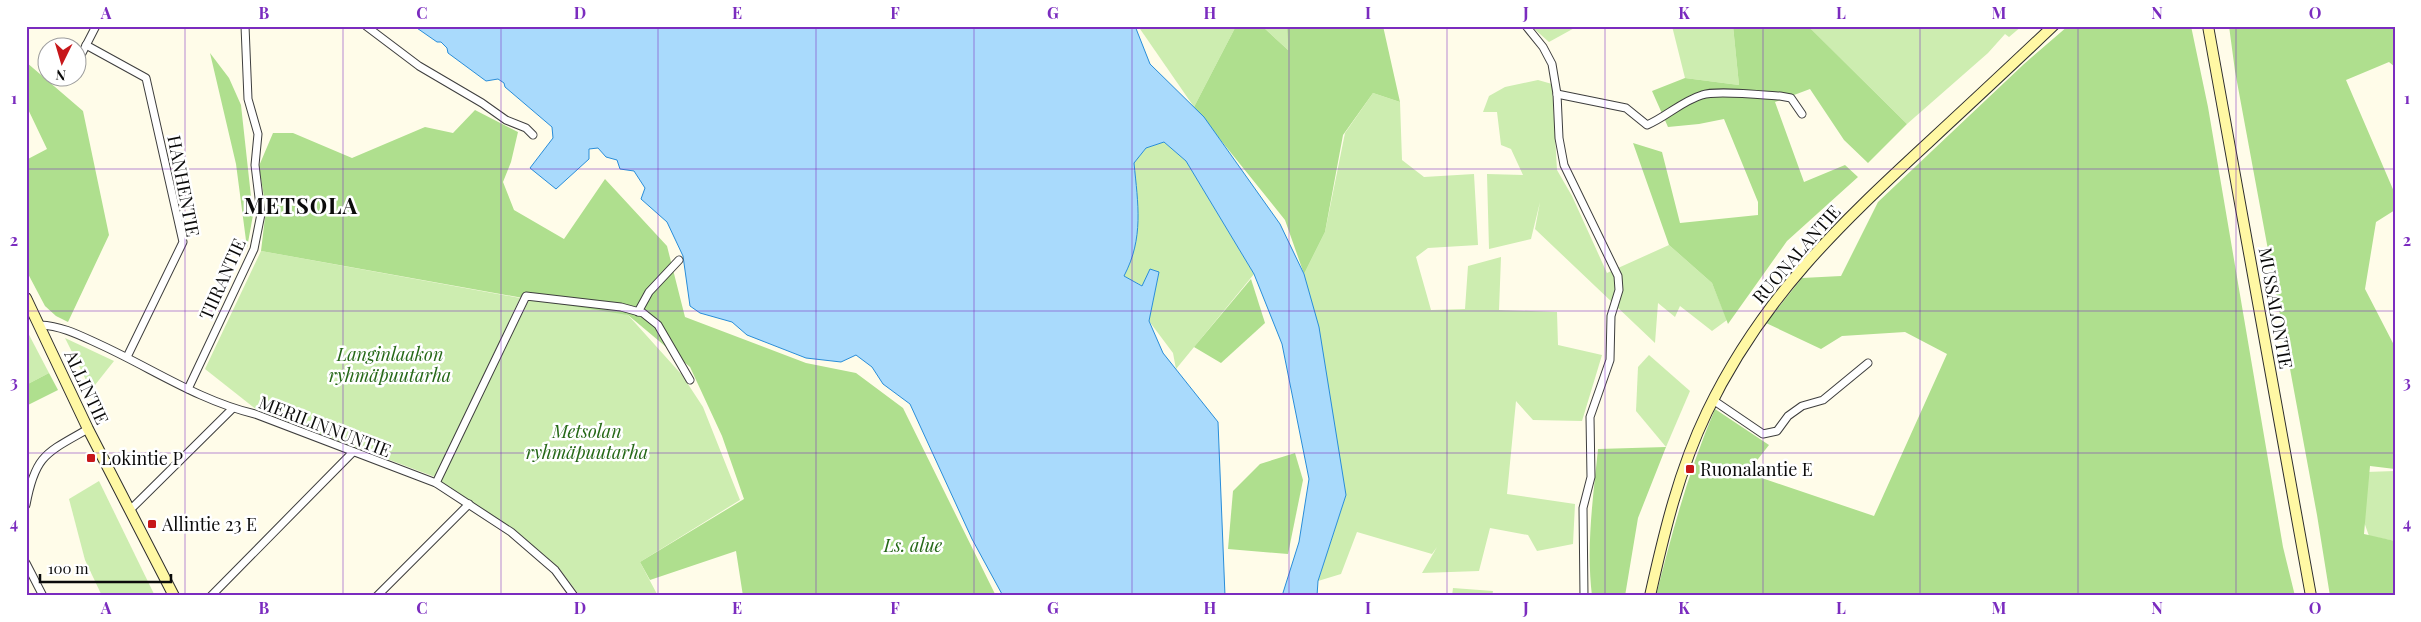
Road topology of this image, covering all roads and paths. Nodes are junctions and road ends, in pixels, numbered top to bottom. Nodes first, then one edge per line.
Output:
1 (96, 26) edge
2 (245, 26) edge
3 (366, 26) edge
4 (1526, 26) edge
5 (2053, 26) edge
6 (2208, 26) edge
7 (88, 41) edge
8 (88, 46) edge
9 (1557, 94) junction
10 (1802, 114) dead end
11 (533, 135) dead end
12 (678, 260) dead end
13 (26, 298) edge
14 (638, 312) junction
15 (40, 325) junction
16 (127, 357) junction
17 (1868, 363) dead end
18 (690, 380) dead end
19 (188, 389) junction
20 (1713, 400) junction
21 (232, 408) junction
22 (88, 429) junction
23 (353, 452) junction
24 (436, 483) junction
25 (469, 504) junction
26 (26, 505) edge
27 (131, 509) junction
28 (26, 563) edge
29 (43, 596) edge
30 (174, 596) edge
31 (211, 596) edge
32 (377, 596) edge
33 (574, 596) edge
34 (1584, 596) edge
35 (1650, 596) edge
36 (2311, 596) edge

1 - 7 street
2 - 19 street, TIIRANTIE
3 - 11 street
4 - 9 street
5 - 20 street, RUONALANTIE
6 - 36 street, MUSSALONTIE
8 - 16 street, HANHENTIE
9 - 10 street
9 - 34 street
12 - 14 street
13 - 15 street, ALLINTIE
14 - 18 street
14 - 24 street
15 - 16 street, MERILINNUNTIE
15 - 22 street, ALLINTIE
16 - 19 street, MERILINNUNTIE
17 - 20 street
19 - 21 street, MERILINNUNTIE
20 - 35 street, RUONALANTIE
21 - 23 street, MERILINNUNTIE
21 - 27 street
22 - 26 street
22 - 27 street, ALLINTIE
23 - 24 street, MERILINNUNTIE
23 - 31 street
24 - 25 street, MERILINNUNTIE
25 - 32 street
25 - 33 street, MERILINNUNTIE
27 - 30 street, ALLINTIE
28 - 29 street

